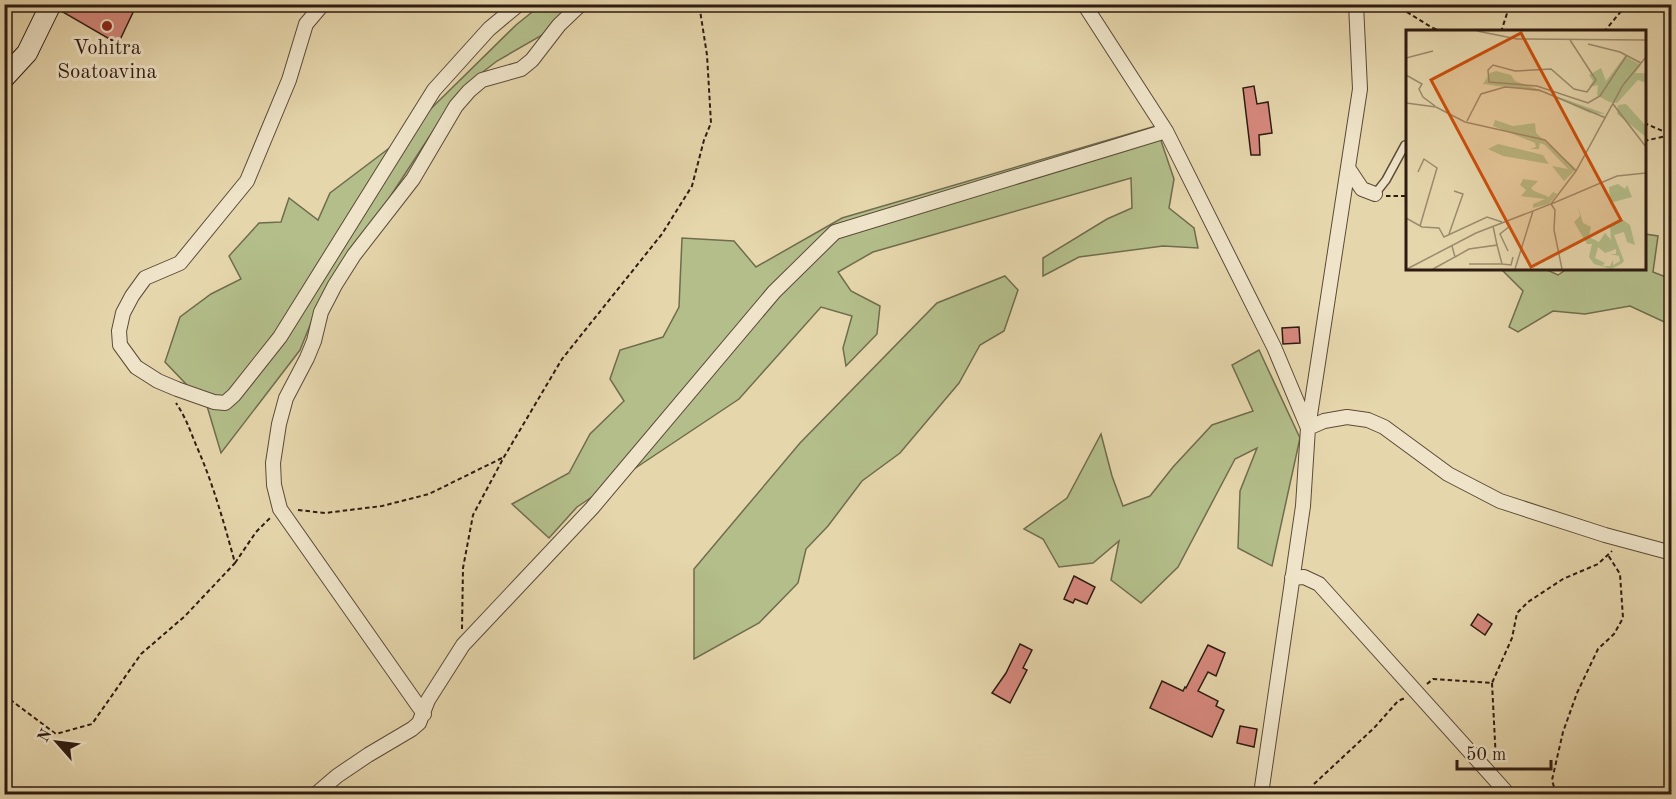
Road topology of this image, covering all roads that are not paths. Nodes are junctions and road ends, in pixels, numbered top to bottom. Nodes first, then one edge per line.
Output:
1 (51, 4) edge
2 (323, 4) edge
3 (519, 4) edge
4 (581, 4) edge
5 (1084, 4) edge
6 (1356, 4) edge
7 (4, 78) edge
8 (1166, 131) junction
9 (1405, 145) dead end
10 (1348, 168) junction
11 (1375, 194) joint
12 (1308, 428) junction
13 (1671, 553) edge
14 (1293, 578) junction
15 (424, 714) junction
16 (316, 795) edge
17 (1261, 795) edge
18 (1508, 795) edge

1 - 7 street
2 - 3 street
4 - 15 street
5 - 8 street
6 - 10 street
8 - 12 street
8 - 15 street
9 - 11 lane
10 - 11 street
10 - 12 street
12 - 13 street
12 - 14 street
14 - 17 street
14 - 18 street
15 - 16 street

